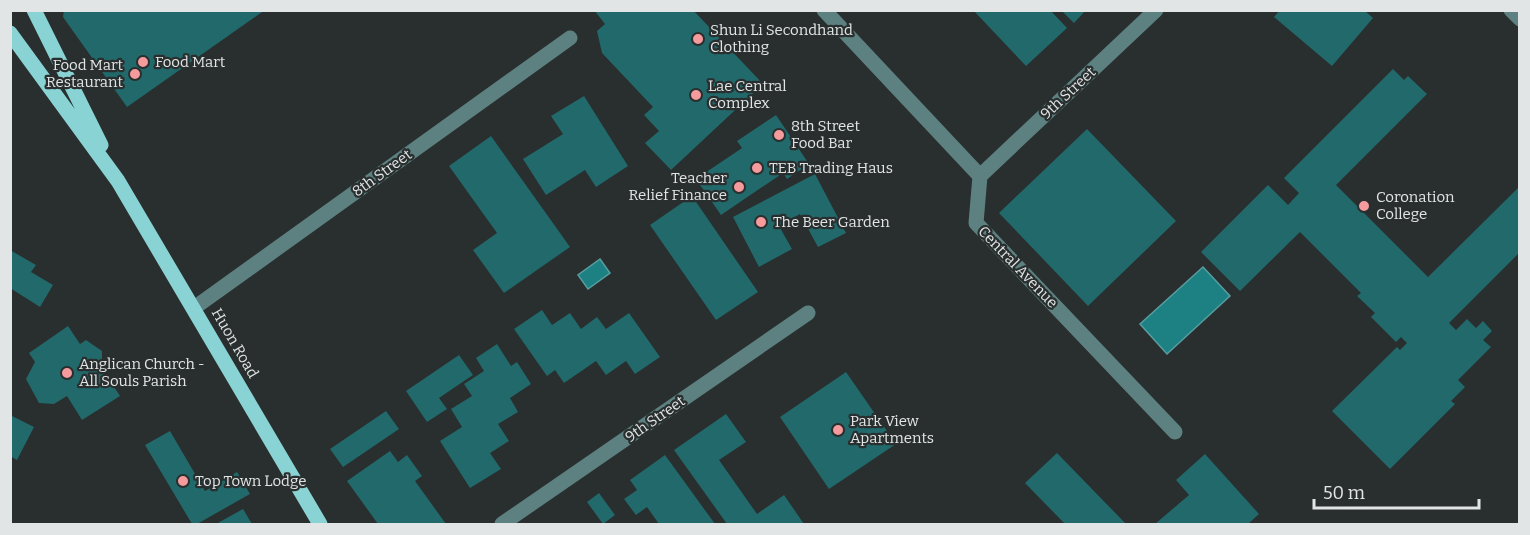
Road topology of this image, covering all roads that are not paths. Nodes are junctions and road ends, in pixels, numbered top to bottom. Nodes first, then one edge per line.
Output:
1 (34, 10) edge
2 (824, 10) edge
3 (1156, 10) edge
4 (1510, 10) edge
5 (1520, 19) edge
6 (10, 33) edge
7 (570, 39) dead end
8 (980, 176) junction
9 (118, 181) junction
10 (194, 308) junction
11 (808, 313) dead end
12 (1175, 432) dead end
13 (320, 525) edge
14 (502, 525) edge

1 - 9 main road, Huon Road
2 - 8 street
3 - 8 street, 9th Street
4 - 5 street
6 - 9 main road, Huon Road
7 - 10 street, 8th Street
8 - 12 street, Central Avenue
9 - 10 main road, Huon Road
10 - 13 main road, Huon Road
11 - 14 street, 9th Street

